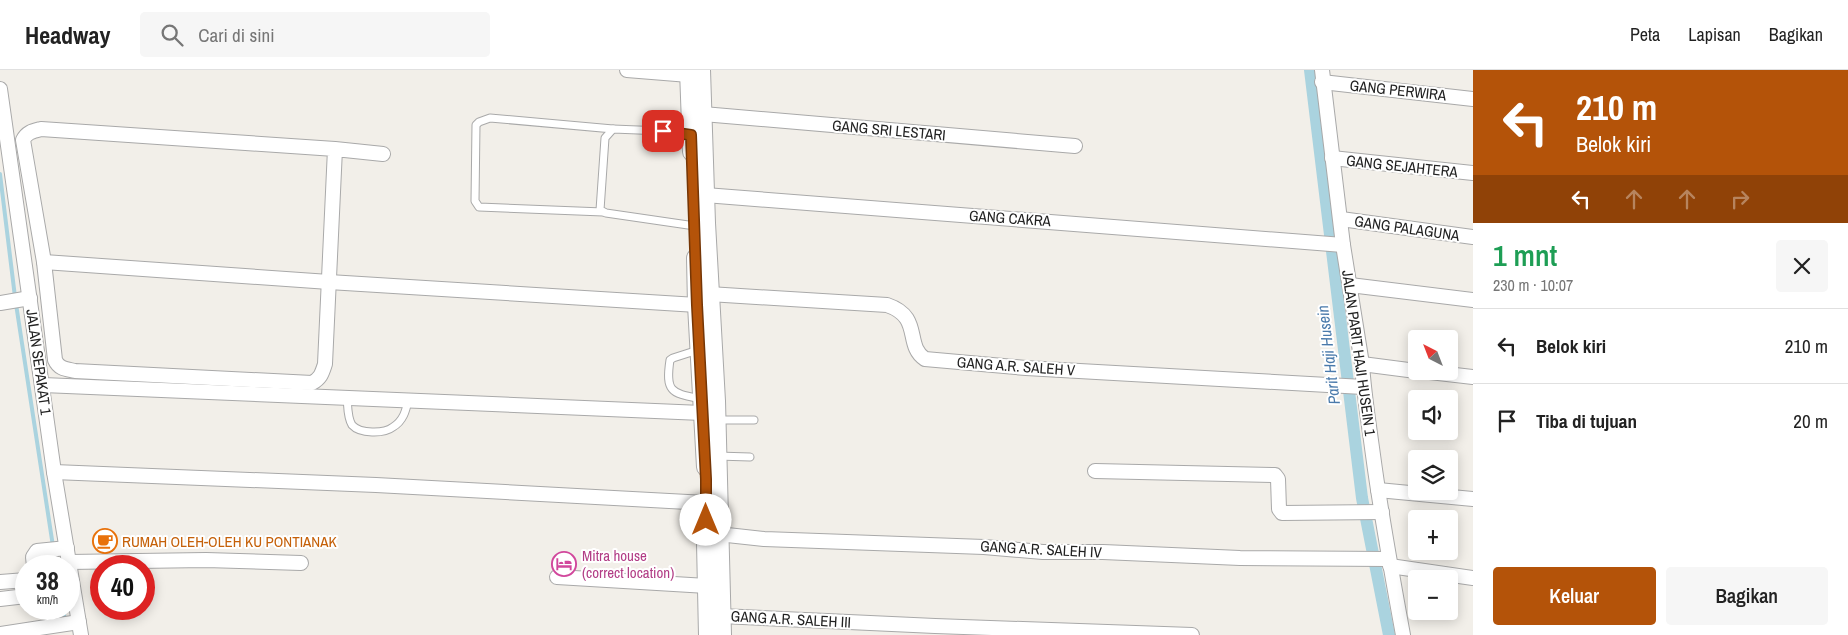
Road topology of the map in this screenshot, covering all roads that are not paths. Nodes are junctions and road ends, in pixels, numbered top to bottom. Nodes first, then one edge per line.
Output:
1 (627, 70) edge
2 (693, 72) edge
3 (1322, 76) edge
4 (0, 89) edge
5 (1473, 99) edge
6 (703, 114) junction
7 (613, 128) junction
8 (3, 129) edge
9 (691, 135) junction
10 (1075, 146) dead end
11 (336, 149) junction
12 (382, 154) dead end
13 (1332, 158) junction
14 (1473, 173) edge
15 (705, 195) junction
16 (603, 212) junction
17 (1341, 219) junction
18 (695, 226) junction
19 (1473, 237) edge
20 (1338, 244) junction
21 (44, 262) junction
22 (329, 282) junction
23 (1350, 285) junction
24 (25, 299) junction
25 (703, 299) junction
26 (1473, 300) edge
27 (3, 303) edge
28 (699, 350) junction
29 (1362, 364) junction
30 (1408, 370) edge
31 (1458, 375) edge
32 (1473, 377) edge
33 (43, 385) junction
34 (1359, 387) junction
35 (347, 397) junction
36 (408, 400) junction
37 (706, 410) junction
38 (754, 420) dead end
39 (716, 456) junction
40 (750, 457) dead end
41 (1095, 471) dead end
42 (54, 472) junction
43 (712, 479) junction
44 (1378, 490) junction
45 (1473, 499) edge
46 (706, 503) junction
47 (1378, 512) junction
48 (718, 534) junction
49 (60, 552) junction
50 (34, 555) edge
51 (61, 555) edge
52 (1387, 562) junction
53 (301, 563) dead end
54 (558, 577) dead end
55 (1473, 578) edge
56 (15, 581) edge
57 (0, 582) edge
58 (707, 586) junction
59 (15, 597) edge
60 (0, 599) edge
61 (721, 616) junction
62 (70, 627) edge
63 (0, 634) edge
64 (708, 635) edge
65 (722, 635) edge
66 (1192, 635) edge
67 (1403, 635) edge

1 - 2 street
2 - 6 street
2 - 9 street
3 - 5 street, GANG PERWIRA
3 - 13 street, JALAN PARIT HAJI HUSEIN 1
4 - 8 street, JALAN SEPAKAT 1
6 - 10 street, GANG SRI LESTARI
6 - 15 street
7 - 9 lane
7 - 16 lane
7 - 16 lane
8 - 24 street, JALAN SEPAKAT 1
9 - 18 street
11 - 12 street
11 - 21 street
11 - 22 street
13 - 14 street, GANG SEJAHTERA
13 - 17 street, JALAN PARIT HAJI HUSEIN 1
15 - 20 street, GANG CAKRA
15 - 25 street
16 - 18 lane
17 - 19 street, GANG PALAGUNA
17 - 20 street, JALAN PARIT HAJI HUSEIN 1
18 - 25 street
20 - 23 street, JALAN PARIT HAJI HUSEIN 1
21 - 22 street
21 - 22 street
22 - 25 street
23 - 26 street
23 - 29 street, JALAN PARIT HAJI HUSEIN 1
24 - 27 street
24 - 33 street, JALAN SEPAKAT 1
25 - 28 street
25 - 34 street, GANG A.R. SALEH V
25 - 37 street
28 - 37 street
28 - 37 lane
29 - 30 street
29 - 34 street, JALAN PARIT HAJI HUSEIN 1
31 - 32 street
33 - 35 street
33 - 42 street, JALAN SEPAKAT 1
34 - 44 street, JALAN PARIT HAJI HUSEIN 1
35 - 36 street
35 - 36 lane
36 - 37 street
37 - 38 lane
37 - 39 street
37 - 43 street
39 - 40 lane
39 - 43 street
41 - 47 street
42 - 46 street
42 - 49 street, JALAN SEPAKAT 1
43 - 46 street
43 - 48 street
44 - 45 street
44 - 47 street, JALAN PARIT HAJI HUSEIN 1
46 - 58 street
47 - 52 street, JALAN PARIT HAJI HUSEIN 1
48 - 52 street, GANG A.R. SALEH IV
48 - 61 street
49 - 50 street
49 - 51 street, JALAN SEPAKAT 1
49 - 53 street
52 - 55 street, GANG A.R. SALEH IV
52 - 67 street, JALAN PARIT HAJI HUSEIN 1
54 - 58 street
56 - 57 street
58 - 64 street
59 - 60 street
61 - 65 street
61 - 66 street, GANG A.R. SALEH III
62 - 63 street

